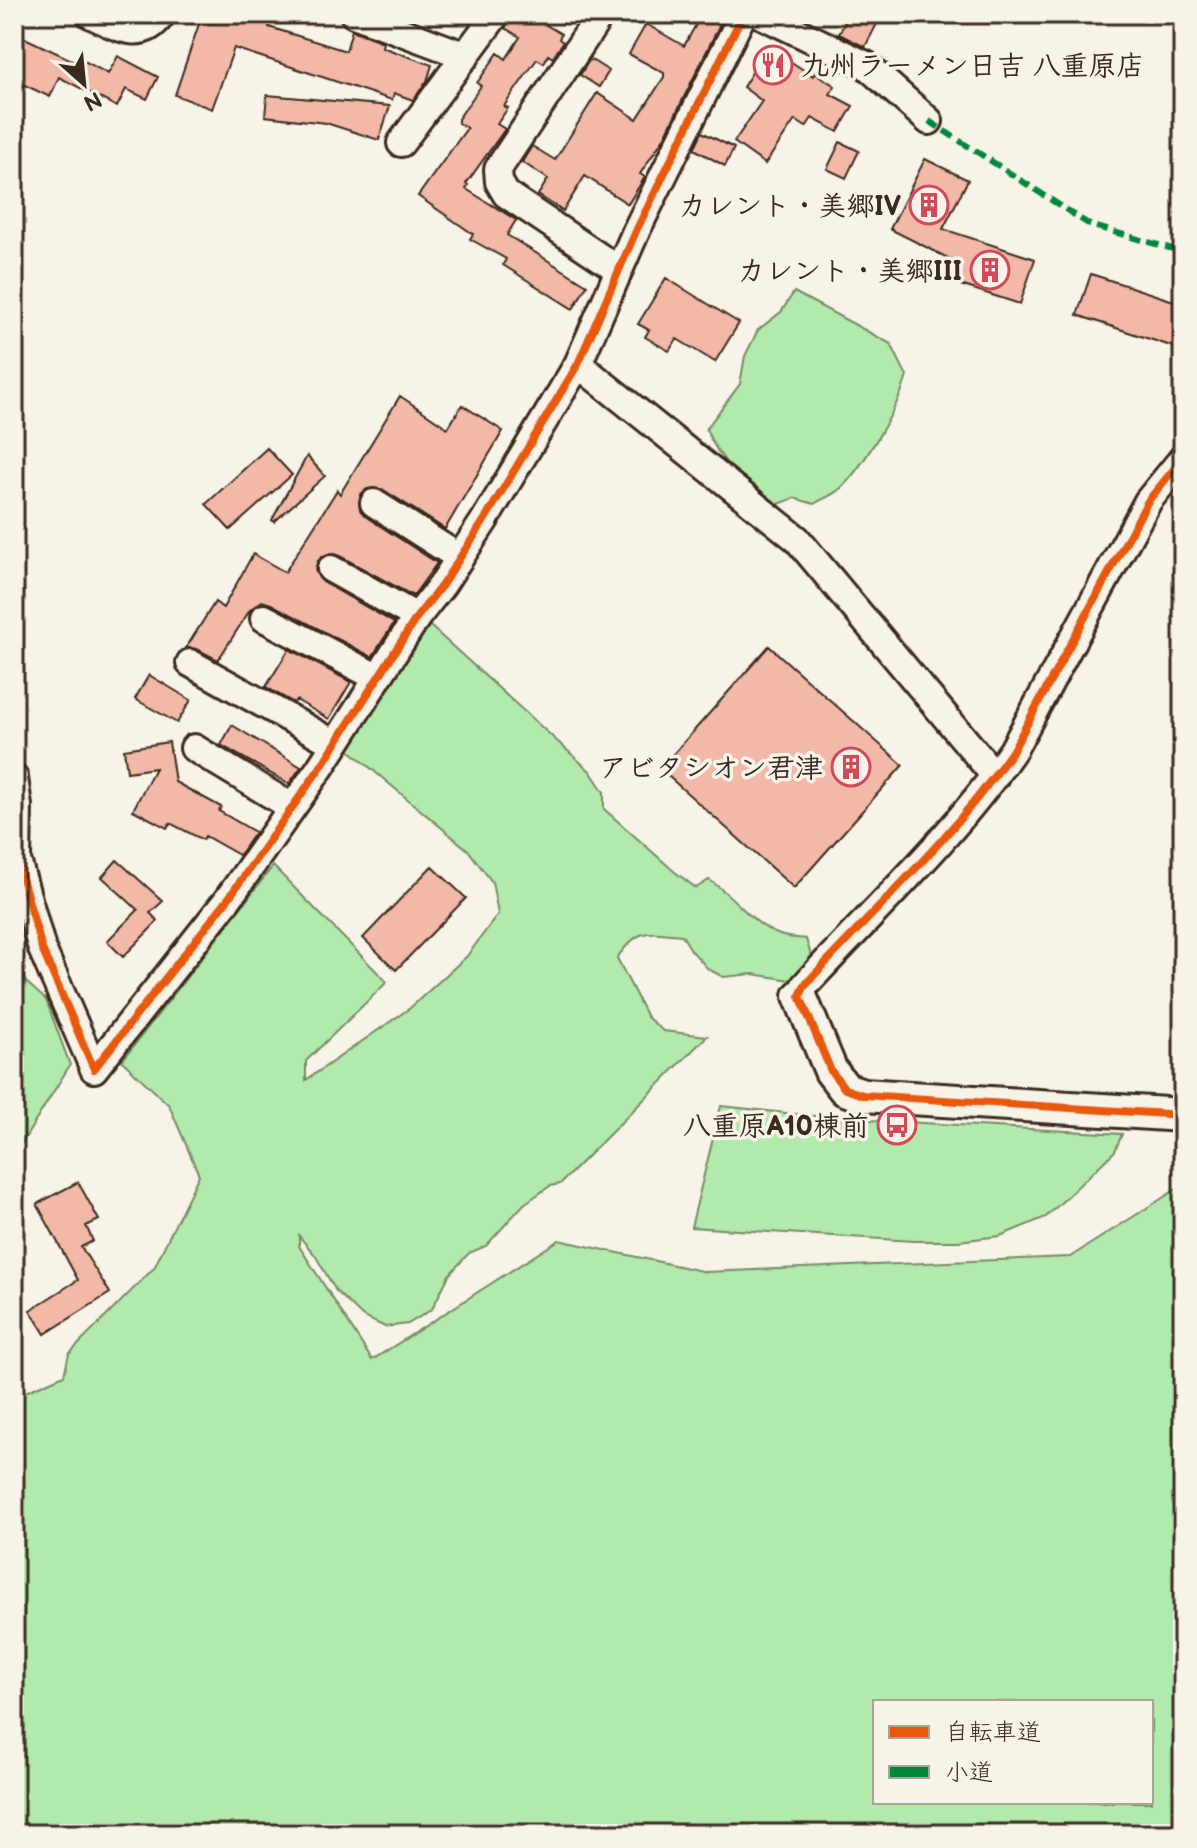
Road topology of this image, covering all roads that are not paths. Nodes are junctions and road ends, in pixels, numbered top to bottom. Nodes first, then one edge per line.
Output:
1 (90, 14) edge
2 (162, 14) edge
3 (354, 14) edge
4 (496, 14) edge
5 (601, 14) edge
6 (743, 14) edge
7 (760, 14) edge
8 (466, 56) junction
9 (929, 121) dead end
10 (401, 143) dead end
11 (619, 270) junction
12 (578, 364) junction
13 (1183, 458) edge
14 (374, 503) dead end
15 (460, 558) junction
16 (331, 569) dead end
17 (417, 617) junction
18 (264, 618) dead end
19 (190, 663) dead end
20 (378, 678) junction
21 (335, 744) junction
22 (194, 748) dead end
23 (995, 776) junction
24 (14, 778) edge
25 (292, 807) junction
26 (800, 996) joint
27 (1183, 1115) edge

1 - 2 street
3 - 8 street
4 - 8 street
5 - 11 street
6 - 11 street
7 - 9 street
8 - 10 street
11 - 12 street
12 - 15 street
12 - 23 street
13 - 23 street
14 - 15 street
15 - 17 street
16 - 17 street
17 - 20 street
18 - 20 street
19 - 21 street
20 - 21 street
21 - 25 street
22 - 25 street
23 - 26 street
24 - 25 street
26 - 27 street

